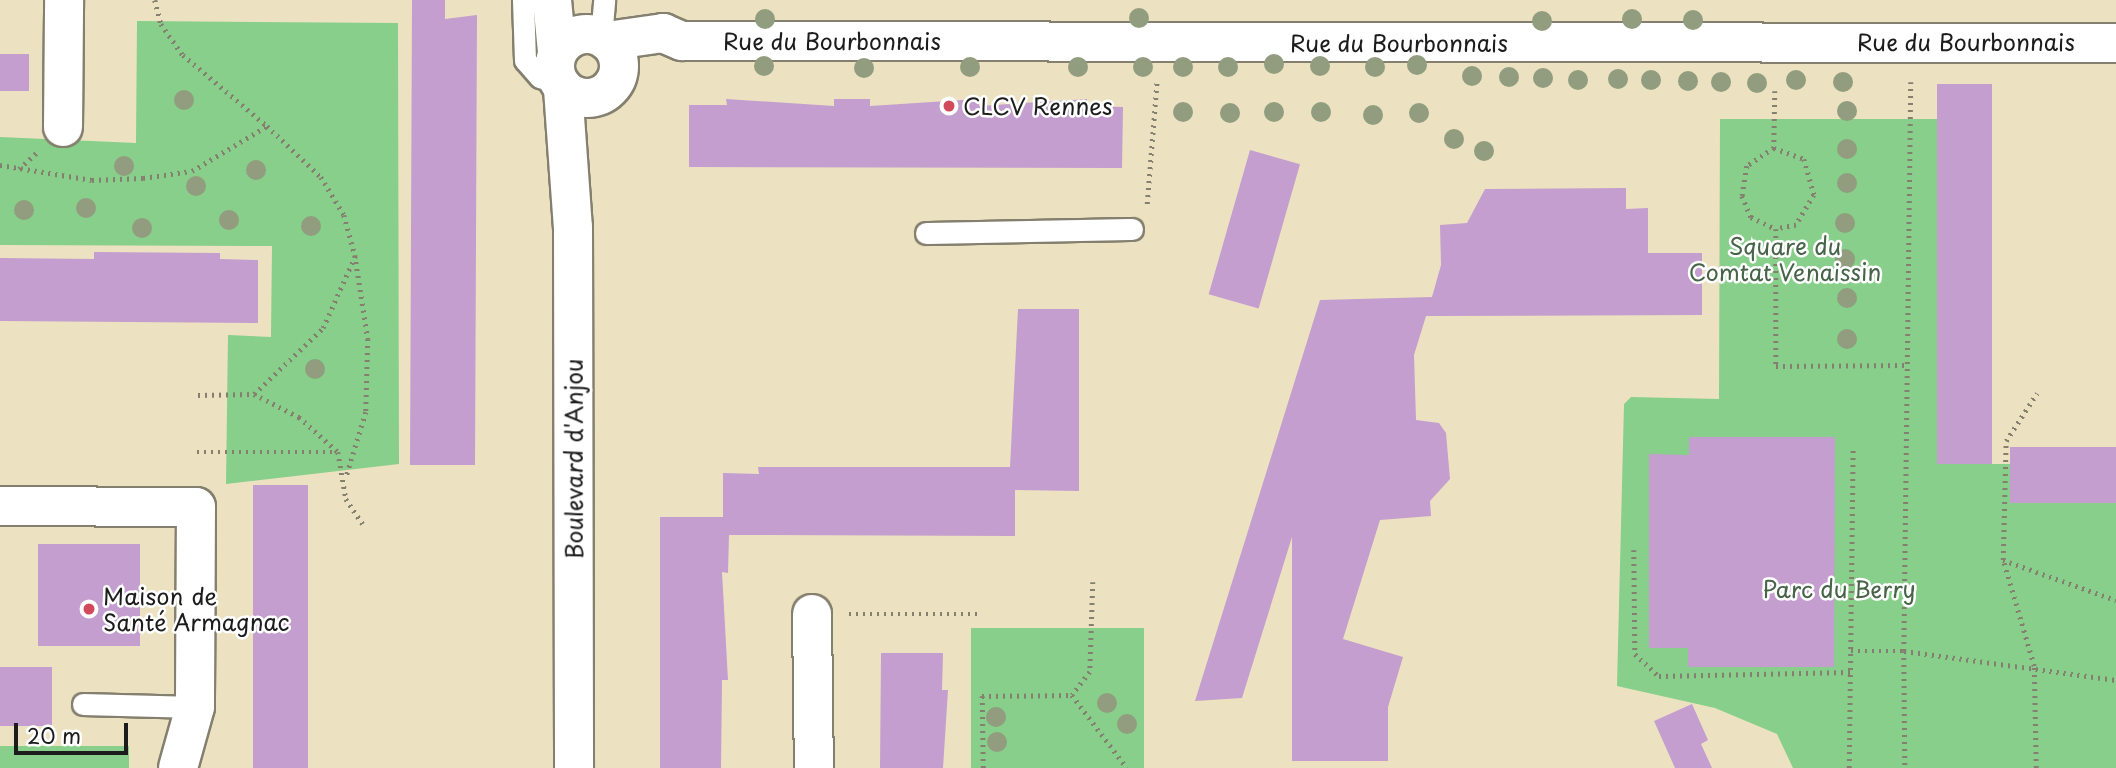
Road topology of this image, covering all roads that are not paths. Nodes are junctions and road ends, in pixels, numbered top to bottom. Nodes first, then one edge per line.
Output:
1 (64, 0) edge
2 (523, 0) edge
3 (552, 0) edge
4 (569, 0) edge
5 (605, 36) edge
6 (2116, 43) edge
7 (569, 80) junction
8 (63, 127) dead end
9 (1132, 229) road end
10 (926, 233) dead end
11 (0, 506) edge
12 (812, 614) road end
13 (83, 704) dead end
14 (195, 707) junction
15 (178, 768) edge
16 (574, 768) edge
17 (814, 768) edge

1 - 8 street
2 - 7 lane
3 - 7 street, Boulevard d'Anjou
4 - 5 street
5 - 6 street, Rue du Bourbonnais
5 - 7 street, Rue du Bourbonnais
5 - 7 street
7 - 16 street, Boulevard d'Anjou
9 - 10 lane
11 - 14 street
12 - 17 street
13 - 14 lane
14 - 15 street

